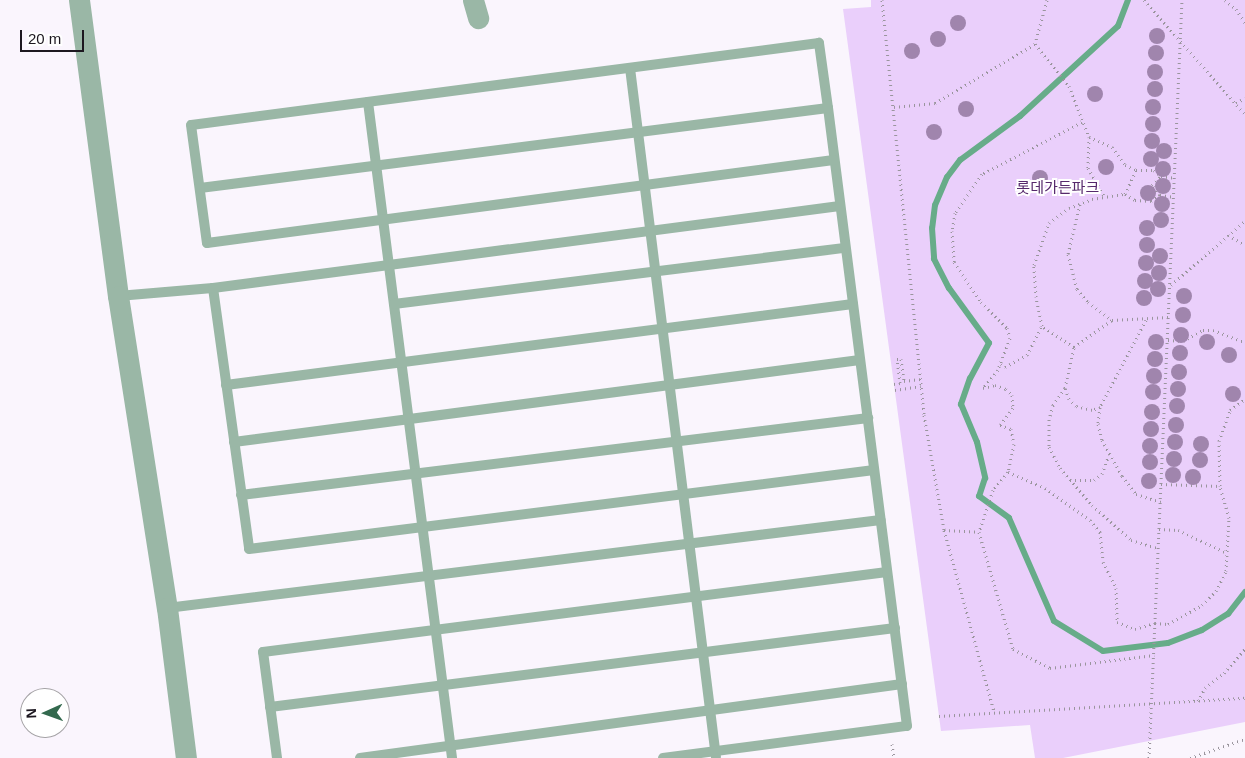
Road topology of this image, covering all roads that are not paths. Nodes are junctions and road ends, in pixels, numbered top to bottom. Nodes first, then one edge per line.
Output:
1 (79, 0) edge
2 (630, 68) junction
3 (368, 102) junction
4 (828, 108) junction
5 (638, 132) junction
6 (834, 160) junction
7 (376, 165) junction
8 (644, 185) junction
9 (200, 188) junction
10 (840, 206) junction
11 (383, 220) junction
12 (650, 231) junction
13 (846, 248) junction
14 (389, 265) junction
15 (655, 272) junction
16 (213, 288) junction
17 (118, 296) junction
18 (394, 304) junction
19 (853, 304) junction
20 (662, 329) junction
21 (860, 360) junction
22 (402, 362) junction
23 (226, 385) junction
24 (669, 385) junction
25 (868, 418) junction
26 (409, 419) junction
27 (676, 441) junction
28 (234, 442) junction
29 (874, 470) junction
30 (416, 473) junction
31 (683, 494) junction
32 (241, 495) junction
33 (881, 520) junction
34 (422, 527) junction
35 (689, 544) junction
36 (887, 572) junction
37 (429, 576) junction
38 (696, 596) junction
39 (167, 608) junction
40 (894, 628) junction
41 (436, 630) junction
42 (703, 652) junction
43 (902, 684) junction
44 (443, 685) junction
45 (270, 707) junction
46 (710, 710) junction
47 (450, 746) junction
48 (715, 755) edge
49 (186, 758) edge
50 (277, 758) edge
51 (360, 758) edge
52 (452, 758) edge
53 (663, 758) edge

1 - 17 street
2 - 3 lane
2 - 4 lane
2 - 5 lane
3 - 7 lane
3 - 9 lane
4 - 5 lane
4 - 6 lane
5 - 7 lane
5 - 8 lane
6 - 8 lane
6 - 10 lane
7 - 9 lane
7 - 11 lane
8 - 11 lane
8 - 12 lane
9 - 11 lane
10 - 12 lane
10 - 13 lane
11 - 14 lane
12 - 14 lane
12 - 15 lane
13 - 15 lane
13 - 19 lane
14 - 16 lane
14 - 18 lane
15 - 18 lane
15 - 20 lane
16 - 17 lane
16 - 23 lane
17 - 39 street
18 - 22 lane
19 - 20 lane
19 - 21 lane
20 - 22 lane
20 - 24 lane
21 - 24 lane
21 - 25 lane
22 - 23 lane
22 - 26 lane
23 - 28 lane
24 - 26 lane
24 - 27 lane
25 - 27 lane
25 - 29 lane
26 - 28 lane
26 - 30 lane
27 - 30 lane
27 - 31 lane
28 - 32 lane
29 - 31 lane
29 - 33 lane
30 - 32 lane
30 - 34 lane
31 - 34 lane
31 - 35 lane
32 - 34 lane
33 - 35 lane
33 - 36 lane
34 - 37 lane
35 - 37 lane
35 - 38 lane
36 - 38 lane
36 - 40 lane
37 - 39 lane
37 - 41 lane
38 - 41 lane
38 - 42 lane
39 - 49 street
40 - 42 lane
40 - 43 lane
41 - 44 lane
41 - 45 lane
42 - 44 lane
42 - 46 lane
43 - 46 lane
43 - 48 lane
44 - 45 lane
44 - 47 lane
45 - 50 lane
46 - 47 lane
46 - 48 lane
47 - 51 lane
47 - 52 lane
48 - 53 lane

